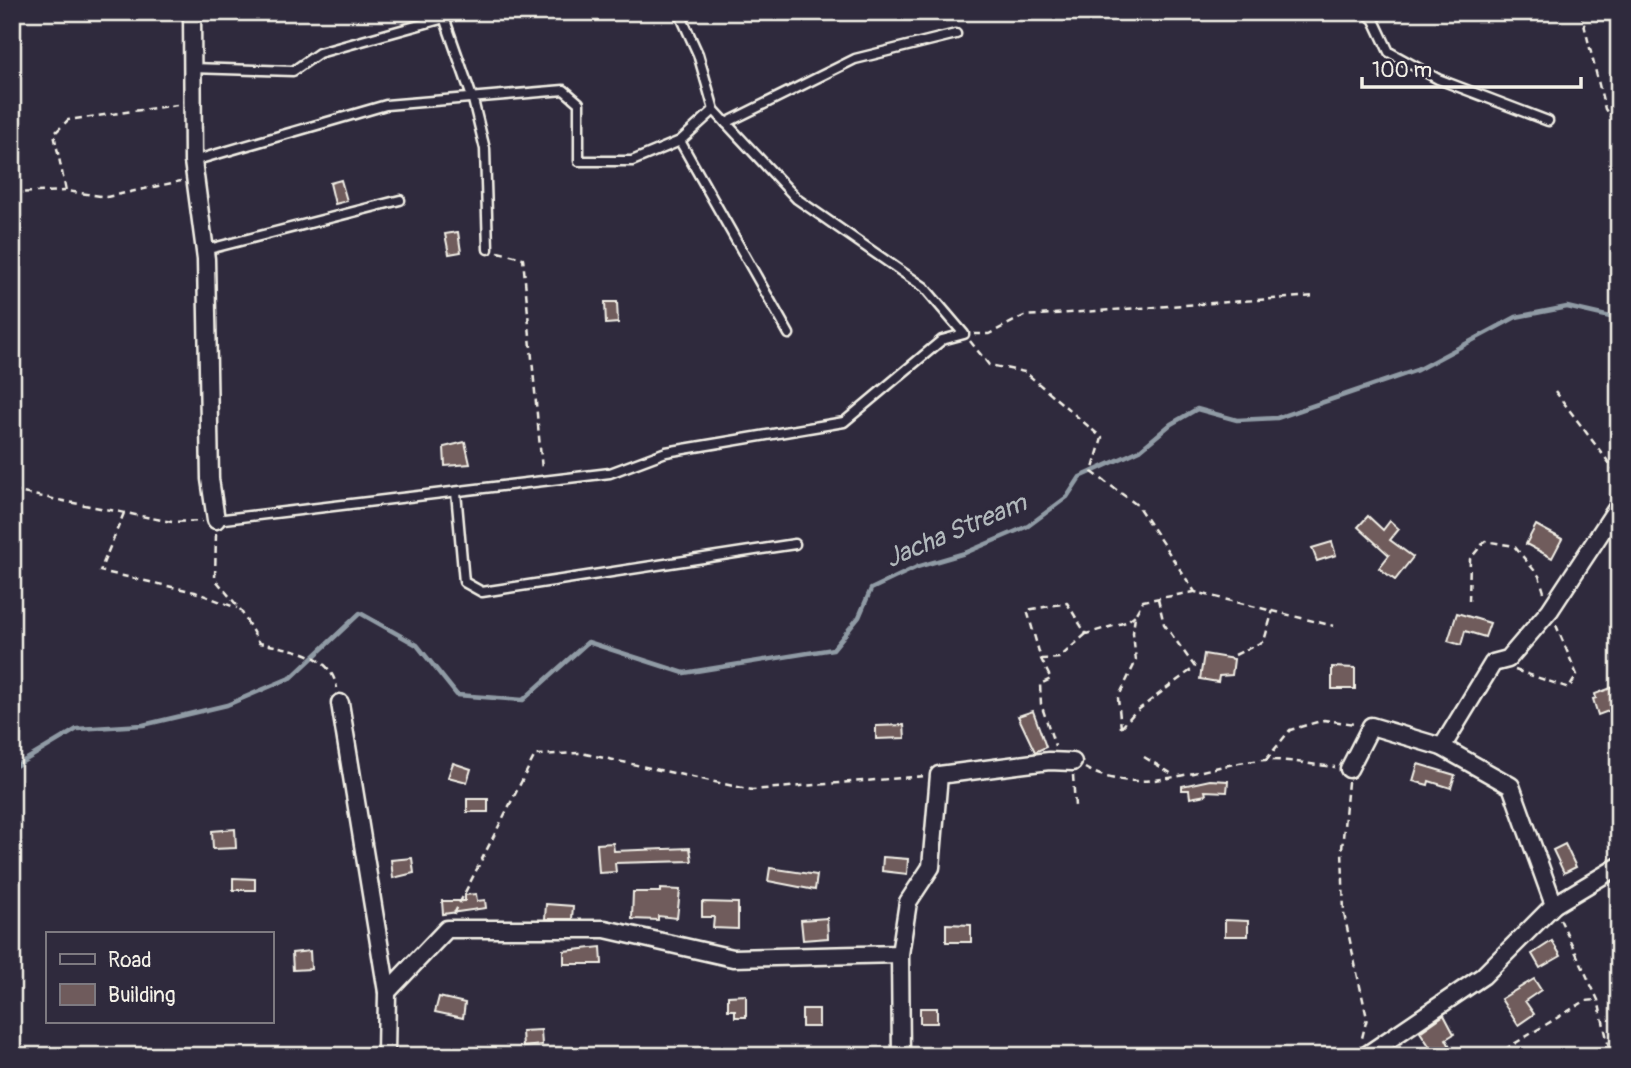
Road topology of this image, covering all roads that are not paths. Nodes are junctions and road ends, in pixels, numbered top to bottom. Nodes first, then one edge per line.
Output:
1 (192, 12) edge
2 (466, 12) edge
3 (680, 12) edge
4 (1365, 12) edge
5 (445, 20) junction
6 (956, 34) dead end
7 (191, 68) junction
8 (473, 100) junction
9 (714, 110) junction
10 (1548, 121) dead end
11 (726, 123) junction
12 (680, 141) junction
13 (194, 170) junction
14 (400, 200) dead end
15 (488, 249) road end
16 (205, 250) junction
17 (789, 334) dead end
18 (456, 492) junction
19 (1619, 505) edge
20 (216, 520) joint
21 (796, 544) dead end
22 (340, 703) road end
23 (1442, 747) junction
24 (1073, 762) road end
25 (1349, 769) road end
26 (1619, 866) edge
27 (1554, 905) junction
28 (900, 954) junction
29 (387, 992) junction
30 (1361, 1051) edge
31 (386, 1056) edge
32 (901, 1056) edge

1 - 7 street
2 - 5 lane
3 - 9 lane
4 - 10 lane
5 - 7 lane
5 - 8 lane
6 - 11 lane
7 - 13 street
8 - 12 lane
8 - 13 lane
8 - 15 lane
9 - 11 lane
9 - 12 lane
11 - 18 lane
12 - 17 lane
13 - 16 street
14 - 16 lane
16 - 20 street
18 - 20 lane
18 - 21 lane
19 - 23 street
22 - 29 street
23 - 25 street
23 - 27 street
24 - 28 street
26 - 27 street
27 - 30 street
28 - 29 street
28 - 32 street
29 - 31 street

